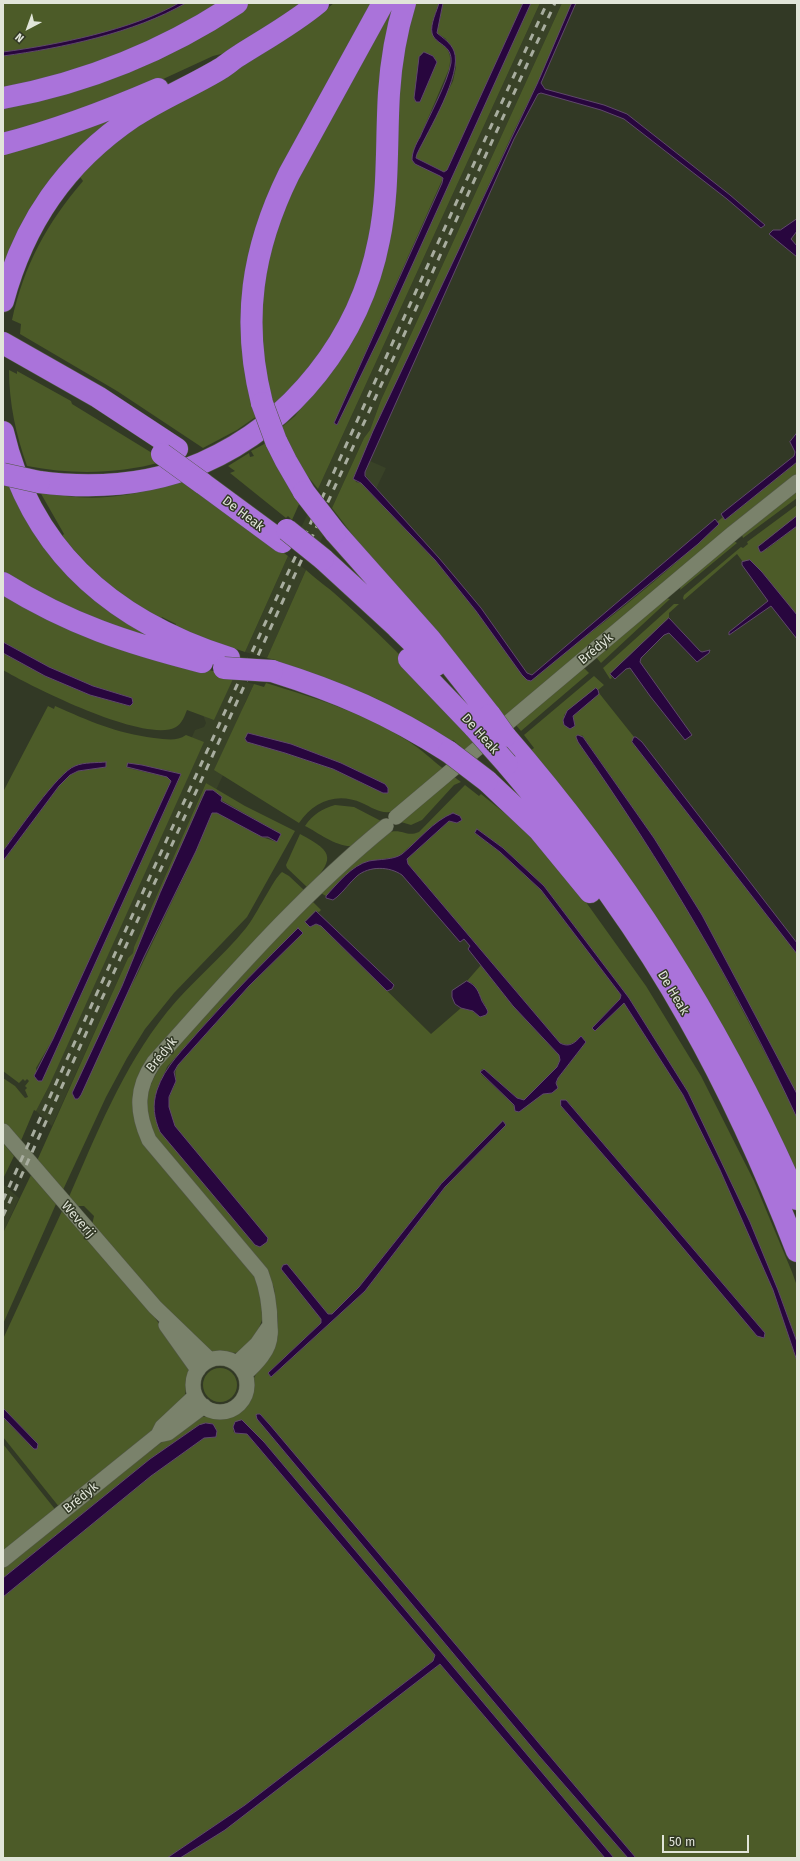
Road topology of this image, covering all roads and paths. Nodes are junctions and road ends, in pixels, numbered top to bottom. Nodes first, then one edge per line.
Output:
1 (237, 3) edge
2 (318, 3) edge
3 (383, 3) edge
4 (405, 3) edge
5 (240, 55) junction
6 (3, 98) edge
7 (3, 144) edge
8 (3, 301) edge
9 (14, 350) edge
10 (3, 432) edge
11 (3, 474) edge
12 (797, 482) edge
13 (3, 583) edge
14 (226, 663) junction
15 (484, 720) junction
16 (513, 758) junction
17 (738, 1112) junction
18 (3, 1131) edge
19 (797, 1199) edge
20 (797, 1251) edge
21 (155, 1307) junction
22 (210, 1360) junction
23 (241, 1368) junction
24 (198, 1370) junction
25 (199, 1401) junction
26 (3, 1560) edge

1 - 6 highway
2 - 5 highway
3 - 15 highway, bridge
4 - 11 highway, bridge
5 - 7 highway
5 - 8 highway
9 - 15 highway, De Heak, bridge
10 - 14 highway
12 - 23 street, Brédyk
13 - 14 highway
14 - 17 highway, bridge
15 - 16 highway, De Heak, bridge
15 - 16 highway, De Heak, bridge
16 - 17 highway, De Heak
16 - 19 highway, De Heak
17 - 20 highway, De Heak
18 - 21 street, Weverij
21 - 22 street, Weverij
21 - 24 street, Weverij
22 - 23 street
22 - 24 street
23 - 25 street
24 - 25 street
25 - 26 street, Brédyk

